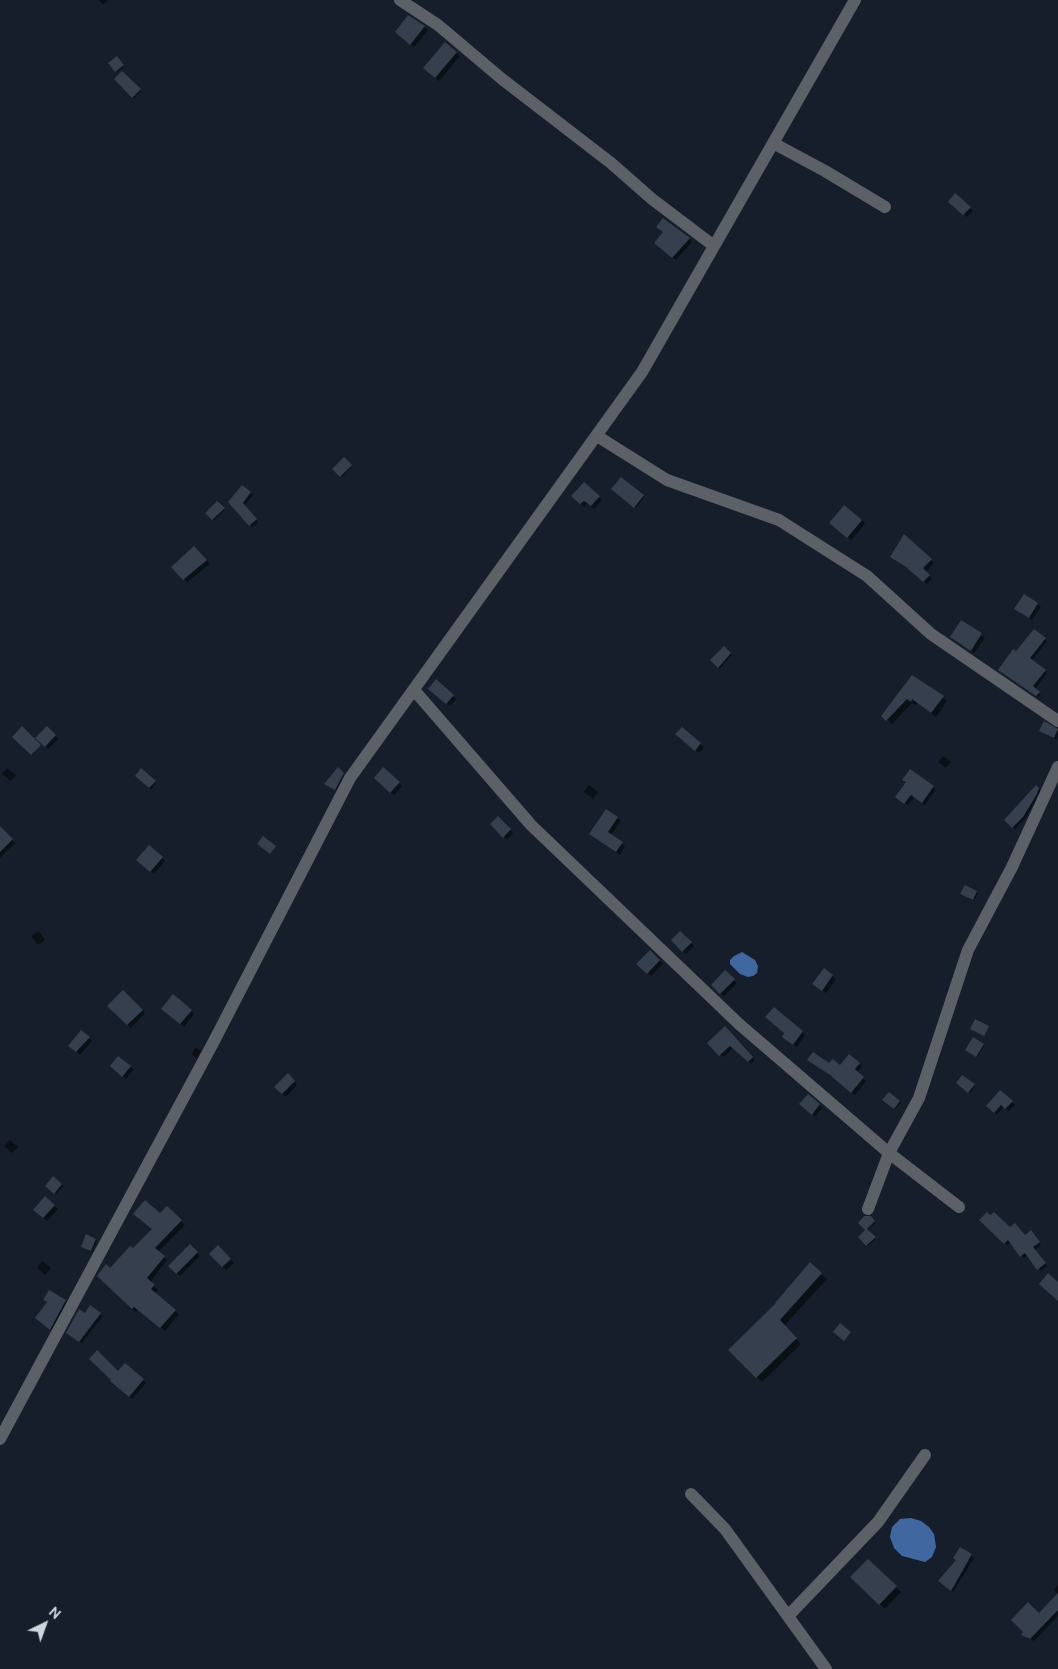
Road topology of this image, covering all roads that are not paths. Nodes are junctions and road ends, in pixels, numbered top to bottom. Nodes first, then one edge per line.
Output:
1 (400, 0) edge
2 (855, 0) edge
3 (773, 143) junction
4 (885, 207) dead end
5 (714, 246) junction
6 (597, 436) junction
7 (414, 690) junction
8 (1058, 721) edge
9 (1058, 767) edge
10 (888, 1153) junction
11 (959, 1206) dead end
12 (868, 1210) dead end
13 (0, 1439) edge
14 (925, 1455) dead end
15 (691, 1494) dead end
16 (789, 1615) junction
17 (826, 1669) edge

1 - 5 street
2 - 3 street
3 - 4 street
3 - 5 street
5 - 6 street
6 - 7 street
6 - 8 street
7 - 10 street
7 - 13 street
9 - 10 street
10 - 11 street
10 - 12 street
14 - 16 street
15 - 16 street
16 - 17 street

